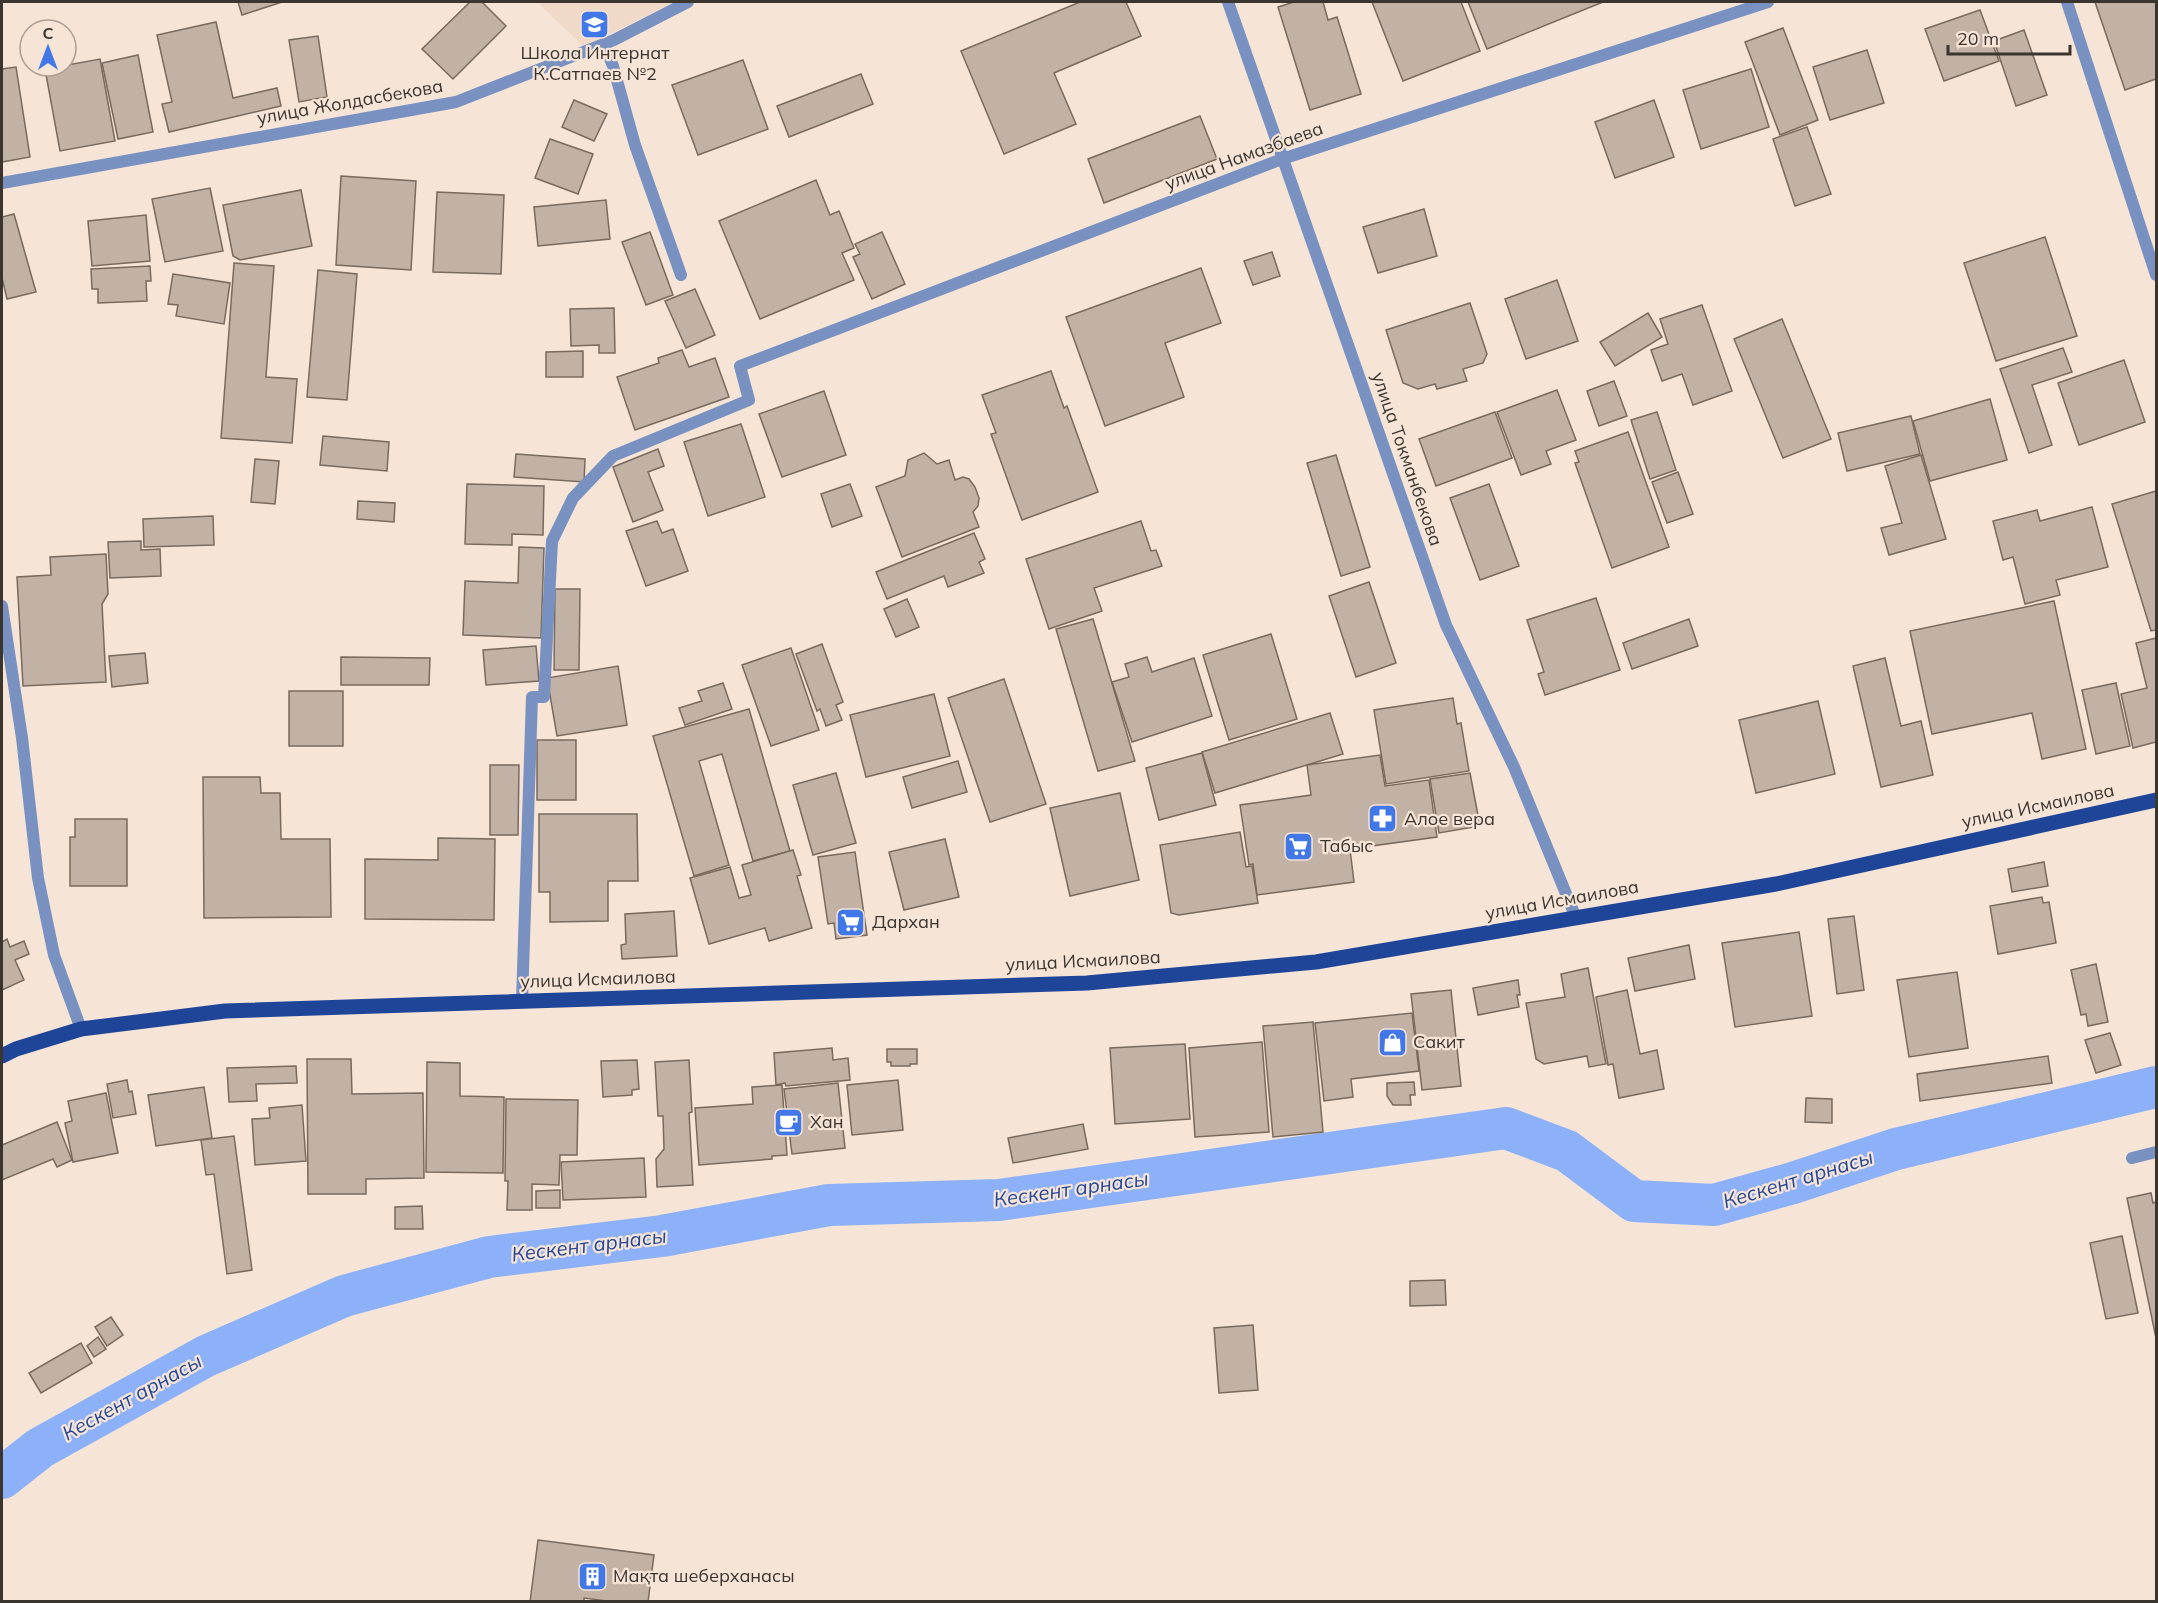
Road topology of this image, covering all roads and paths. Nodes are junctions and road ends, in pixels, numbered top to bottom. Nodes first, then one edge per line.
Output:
1 (688, 2) edge
2 (1228, 2) edge
3 (1768, 2) edge
4 (2067, 2) edge
5 (604, 44) junction
6 (1282, 159) junction
7 (2, 183) edge
8 (681, 275) dead end
9 (2157, 275) edge
10 (2, 606) edge
11 (2157, 800) edge
12 (1576, 918) junction
13 (522, 1001) junction
14 (81, 1029) junction
15 (2, 1056) edge
16 (2157, 1152) edge
17 (2132, 1158) dead end

1 - 5 street, улица Жолдасбекова
2 - 6 street, улица Токманбекова
3 - 6 street, улица Намазбаева
4 - 9 street
5 - 7 street, улица Жолдасбекова
5 - 8 street
6 - 12 street, улица Токманбекова
6 - 13 street, улица Намазбаева
10 - 14 street
11 - 12 main road, улица Исмаилова
12 - 13 main road, улица Исмаилова
13 - 14 main road, улица Исмаилова
14 - 15 main road, улица Исмаилова
16 - 17 street

